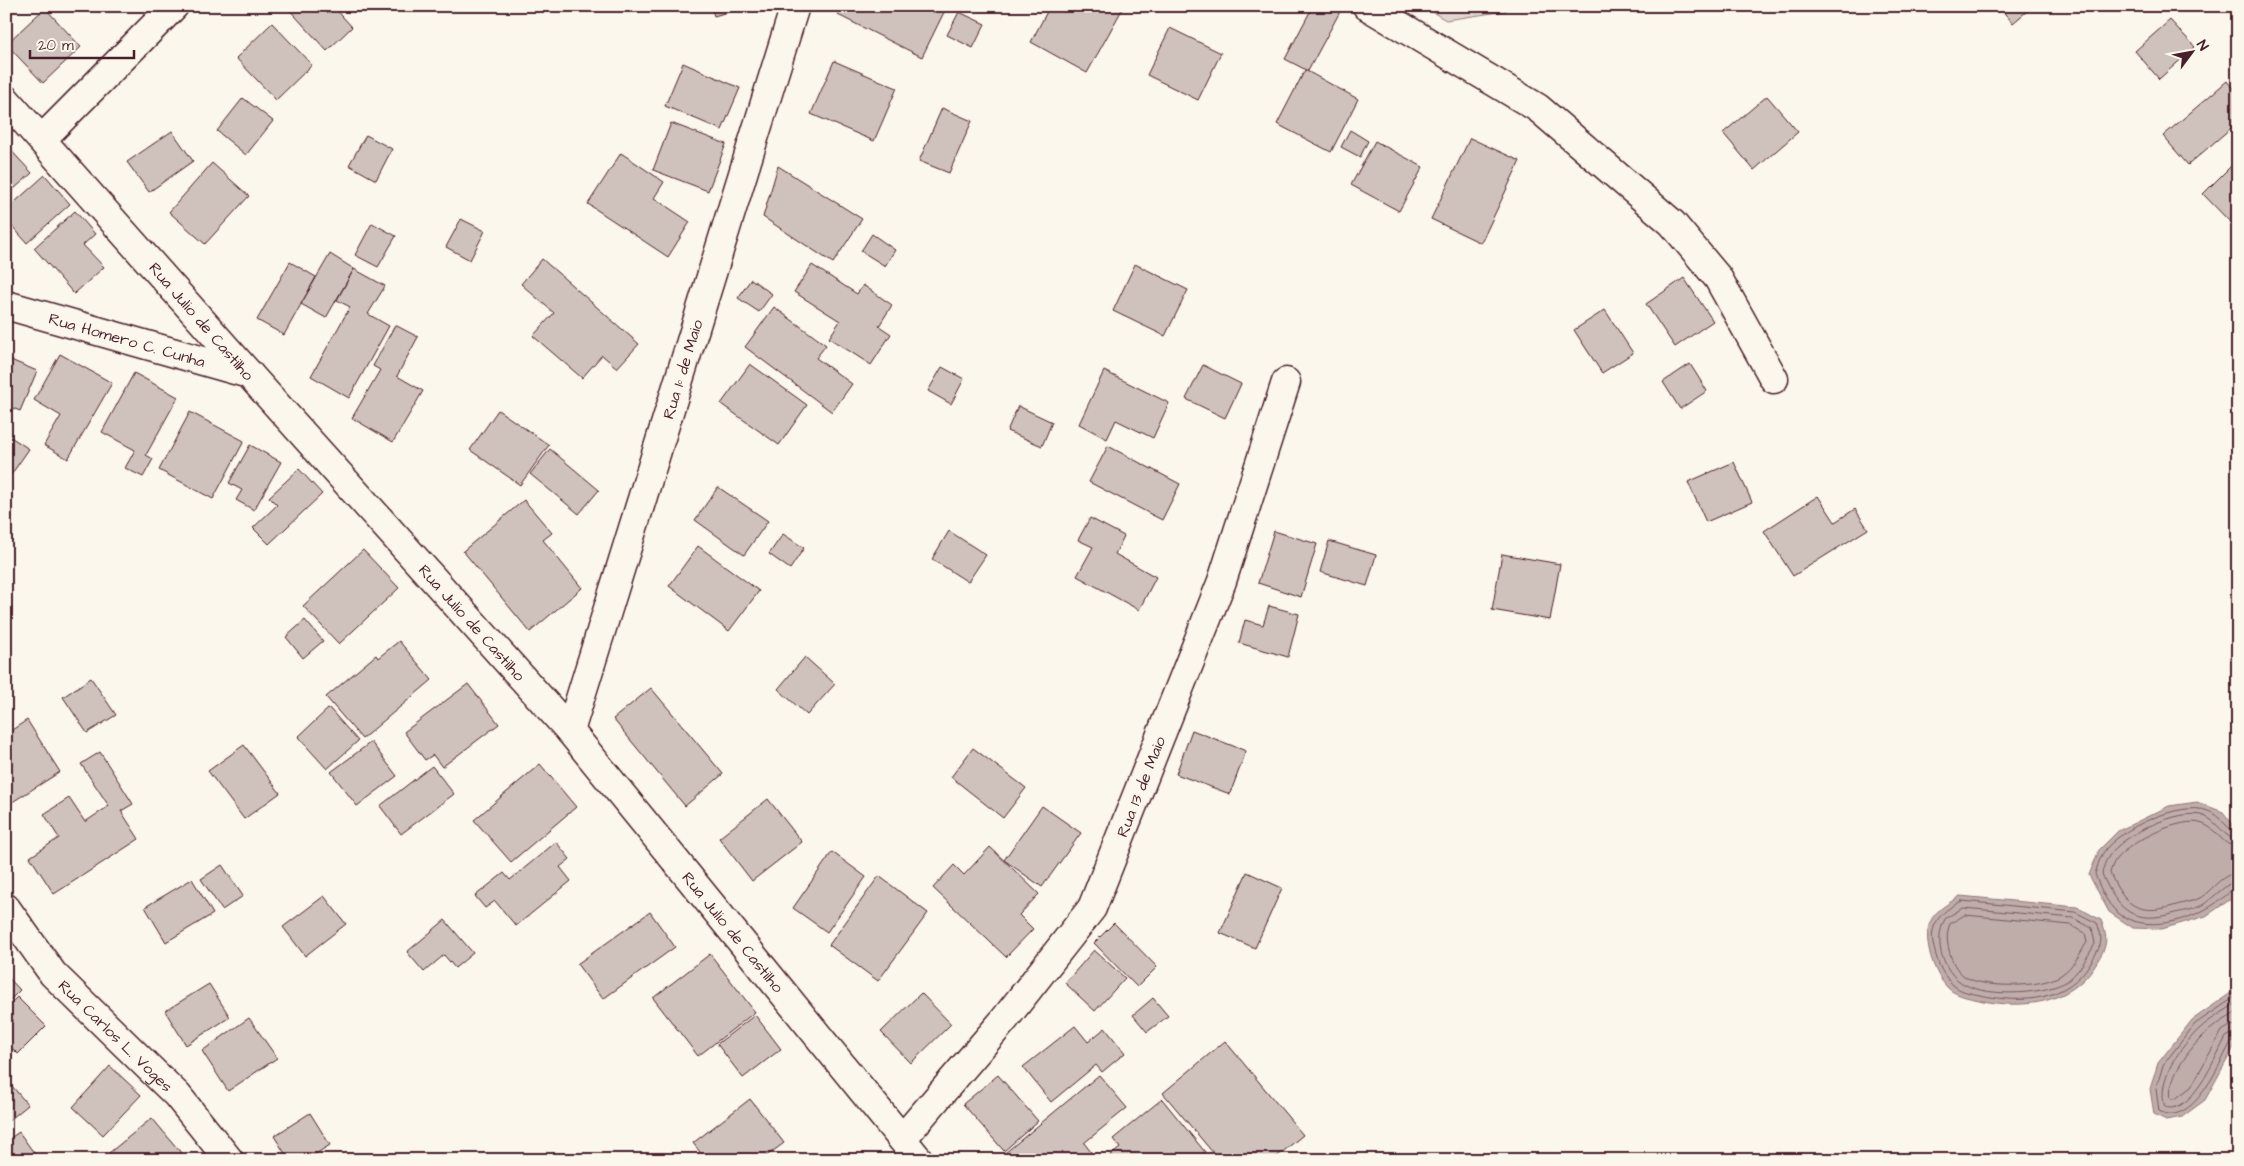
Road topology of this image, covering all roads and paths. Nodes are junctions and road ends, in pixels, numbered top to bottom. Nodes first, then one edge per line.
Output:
1 (174, 6) edge
2 (1367, 6) edge
3 (790, 13) edge
4 (6, 100) edge
5 (42, 139) junction
6 (6, 305) edge
7 (249, 374) junction
8 (1774, 379) dead end
9 (1286, 382) dead end
10 (570, 731) junction
11 (6, 908) edge
12 (902, 1139) junction
13 (229, 1160) edge
14 (920, 1160) edge

1 - 5 street
2 - 8 street
3 - 10 street, Rua 1º de Maio
4 - 5 street, Rua Julio de Castilho
5 - 7 street, Rua Julio de Castilho
6 - 7 street, Rua Homero C. Cunha
7 - 10 street, Rua Julio de Castilho
9 - 12 street, Rua 13 de Maio
10 - 12 street, Rua Julio de Castilho
11 - 13 street, Rua Carlos L. Voges
12 - 14 street, Rua Julio de Castilho

